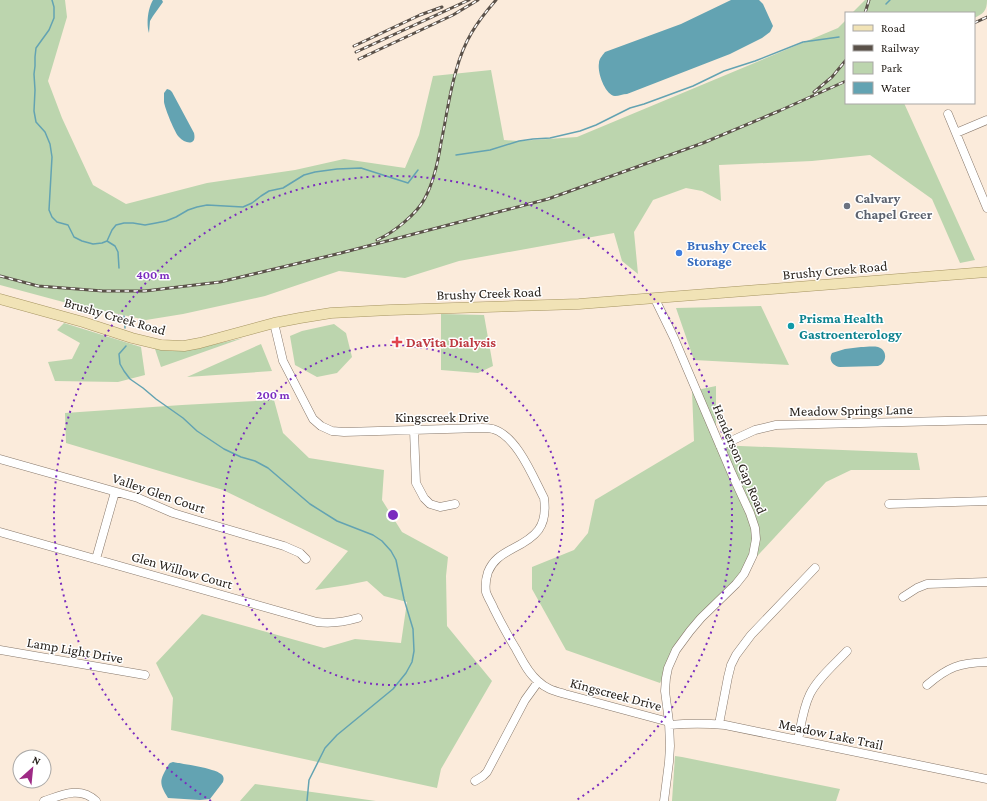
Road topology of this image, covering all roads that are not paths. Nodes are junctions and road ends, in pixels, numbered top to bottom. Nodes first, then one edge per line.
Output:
1 (948, 114) dead end
2 (987, 120) edge
3 (956, 133) junction
4 (987, 208) edge
5 (987, 272) edge
6 (655, 298) junction
7 (0, 299) edge
8 (274, 323) junction
9 (987, 420) edge
10 (414, 430) junction
11 (720, 446) junction
12 (0, 459) edge
13 (115, 492) junction
14 (987, 501) edge
15 (454, 504) dead end
16 (889, 504) dead end
17 (0, 532) edge
18 (306, 559) dead end
19 (96, 560) junction
20 (815, 568) dead end
21 (987, 582) edge
22 (903, 597) dead end
23 (358, 618) dead end
24 (0, 650) edge
25 (847, 651) dead end
26 (987, 662) edge
27 (145, 675) dead end
28 (538, 682) junction
29 (927, 685) dead end
30 (669, 724) junction
31 (719, 724) junction
32 (798, 740) junction
33 (987, 779) edge
34 (475, 781) dead end
35 (44, 801) edge
36 (96, 801) edge
37 (664, 801) edge

1 - 3 street
2 - 3 street
3 - 4 street
5 - 6 main road, Brushy Creek Road
6 - 8 main road, Brushy Creek Road
6 - 11 street, Henderson Gap Road
7 - 8 main road, Brushy Creek Road
8 - 10 street, Kingscreek Drive
9 - 11 street, Meadow Springs Lane
10 - 15 street
10 - 28 street, Kingscreek Drive
11 - 30 street, Henderson Gap Road
12 - 13 street, Valley Glen Court
13 - 18 street, Valley Glen Court
13 - 19 street
14 - 16 street
17 - 19 street, Glen Willow Court
19 - 23 street, Glen Willow Court
20 - 31 street
21 - 22 street
24 - 27 street, Lamp Light Drive
25 - 32 street
26 - 29 street
28 - 30 street, Kingscreek Drive
28 - 34 street
30 - 31 street, Meadow Lake Trail
30 - 37 street, Henderson Gap Road
31 - 32 street, Meadow Lake Trail
32 - 33 street, Meadow Lake Trail
35 - 36 street

